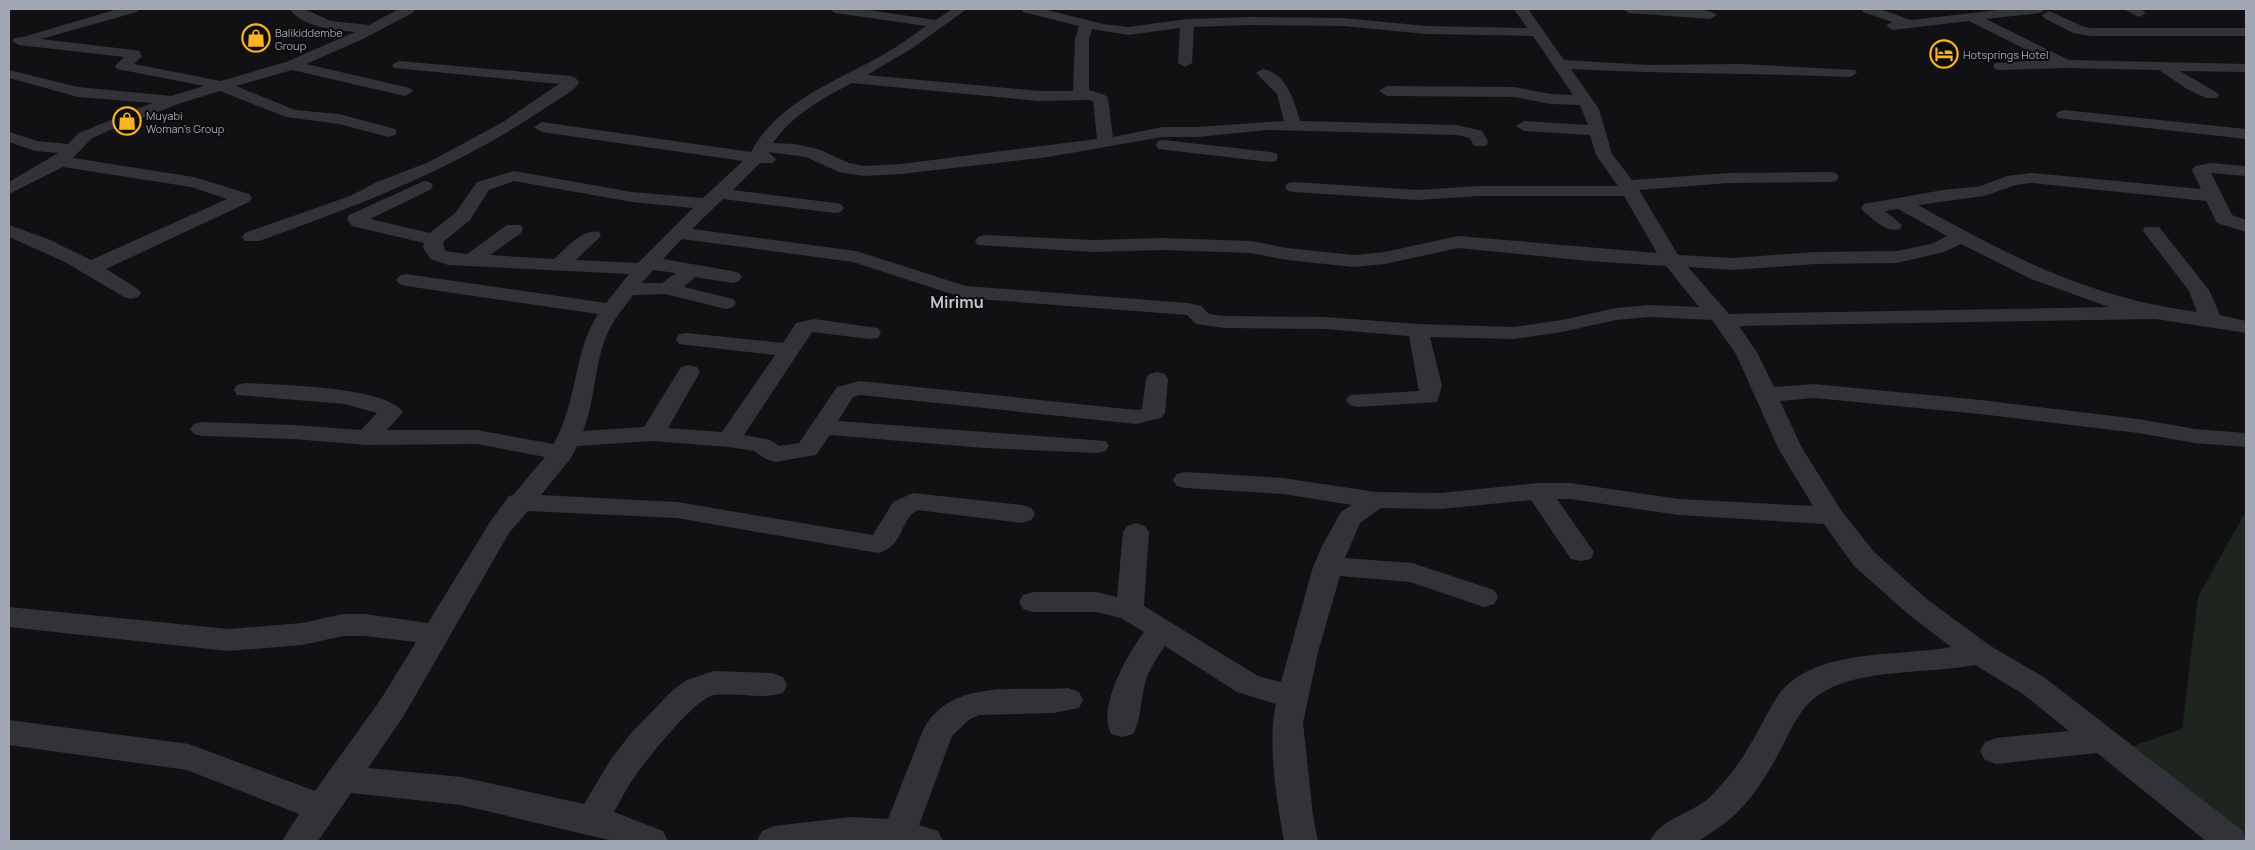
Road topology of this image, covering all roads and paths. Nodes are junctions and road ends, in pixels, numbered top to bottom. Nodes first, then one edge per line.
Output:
1 (132, 9) edge
2 (296, 9) edge
3 (410, 9) edge
4 (835, 9) edge
5 (961, 9) edge
6 (1028, 9) edge
7 (1521, 9) edge
8 (1629, 9) edge
9 (1868, 9) edge
10 (1924, 9) edge
11 (2044, 12) edge
12 (1710, 15) dead end
13 (1969, 16) junction
14 (1950, 19) junction
15 (1187, 23) junction
16 (939, 24) junction
17 (1087, 24) junction
18 (1910, 24) junction
19 (1893, 26) dead end
20 (371, 29) junction
21 (1536, 32) junction
22 (2246, 32) edge
23 (14, 43) edge
24 (427, 53) dead end
25 (1185, 64) dead end
26 (1558, 64) junction
27 (2066, 64) junction
28 (291, 65) junction
29 (399, 65) junction
30 (2000, 66) dead end
31 (2164, 67) junction
32 (2246, 68) edge
33 (1263, 72) dead end
34 (1850, 73) dead end
35 (9, 74) edge
36 (848, 78) junction
37 (359, 80) junction
38 (221, 86) junction
39 (405, 91) dead end
40 (1387, 91) dead end
41 (1081, 94) junction
42 (2211, 95) dead end
43 (175, 100) junction
44 (1584, 100) junction
45 (2064, 115) dead end
46 (1293, 126) junction
47 (1524, 126) dead end
48 (542, 127) dead end
49 (1597, 131) junction
50 (389, 132) dead end
51 (2246, 134) edge
52 (9, 137) edge
53 (1113, 142) junction
54 (1480, 142) dead end
55 (759, 152) junction
56 (65, 155) junction
57 (1270, 157) dead end
58 (806, 166) dead end
59 (2246, 171) edge
60 (1830, 177) dead end
61 (424, 186) dead end
62 (1294, 188) dead end
63 (9, 189) edge
64 (1628, 189) junction
65 (2213, 196) junction
66 (712, 199) junction
67 (1900, 203) junction
68 (835, 208) dead end
69 (1893, 225) dead end
70 (2246, 226) edge
71 (514, 229) dead end
72 (9, 231) edge
73 (2152, 231) dead end
74 (677, 232) junction
75 (592, 236) dead end
76 (252, 237) dead end
77 (1961, 237) junction
78 (434, 240) junction
79 (985, 241) dead end
80 (470, 260) junction
81 (1672, 260) junction
82 (561, 263) junction
83 (646, 266) junction
84 (91, 268) junction
85 (690, 270) junction
86 (732, 276) dead end
87 (406, 280) dead end
88 (628, 289) junction
89 (669, 289) junction
90 (131, 293) dead end
91 (726, 303) dead end
92 (611, 310) junction
93 (2154, 313) junction
94 (1720, 317) junction
95 (2211, 320) junction
96 (2246, 327) edge
97 (1418, 330) junction
98 (870, 333) dead end
99 (687, 340) dead end
100 (790, 350) junction
101 (689, 372) dead end
102 (1157, 379) dead end
103 (244, 390) dead end
104 (1765, 395) junction
105 (1358, 400) dead end
106 (821, 427) junction
107 (202, 429) dead end
108 (652, 434) junction
109 (367, 438) junction
110 (729, 440) junction
111 (2246, 440) edge
112 (565, 446) junction
113 (1097, 446) dead end
114 (1186, 480) dead end
115 (1538, 491) junction
116 (1376, 500) junction
117 (518, 502) junction
118 (1022, 514) dead end
119 (1832, 516) junction
120 (1136, 532) dead end
121 (1581, 552) dead end
122 (1327, 567) junction
123 (1484, 597) dead end
124 (1033, 602) dead end
125 (1130, 610) junction
126 (9, 617) edge
127 (1161, 630) junction
128 (434, 634) junction
129 (1979, 652) junction
130 (772, 685) dead end
131 (1293, 698) junction
132 (1068, 700) dead end
133 (1122, 725) dead end
134 (9, 733) edge
135 (2101, 740) junction
136 (1996, 751) dead end
137 (343, 779) junction
138 (322, 808) junction
139 (592, 820) junction
140 (912, 839) edge
141 (299, 841) edge
142 (651, 841) edge
143 (774, 841) edge
144 (1302, 841) edge
145 (1667, 841) edge
146 (2231, 841) edge

1 - 23 street
2 - 20 street
3 - 20 street
4 - 16 street
5 - 16 street
6 - 17 street
7 - 21 street
8 - 12 street
9 - 18 street
10 - 14 street
11 - 13 street
11 - 22 street
13 - 14 street
13 - 27 street
14 - 18 street
15 - 17 street
15 - 21 street
15 - 25 street
16 - 36 street
17 - 41 street
18 - 19 street
20 - 28 street
21 - 26 street
23 - 38 street
24 - 29 street
26 - 34 street
26 - 44 street
27 - 30 street
27 - 31 street
28 - 37 street
28 - 38 street
29 - 37 street
29 - 76 street
31 - 32 street
31 - 42 street
33 - 46 street
35 - 43 street
36 - 41 street
36 - 55 street
37 - 39 street
38 - 43 street
38 - 50 street
40 - 44 street
41 - 53 street
43 - 56 street
44 - 49 street
45 - 51 street
46 - 53 street
46 - 54 street
47 - 49 street
48 - 55 street
49 - 64 street
52 - 56 street
53 - 55 street
53 - 57 street
55 - 58 street
55 - 66 street
56 - 63 street
56 - 84 street
59 - 65 street
60 - 64 street
61 - 78 street
62 - 64 street
64 - 81 street
65 - 67 street
65 - 70 street
66 - 68 street
66 - 74 street
66 - 78 street
67 - 69 street
67 - 77 street
71 - 80 street
72 - 84 street
73 - 95 street
74 - 83 street
74 - 97 street
75 - 82 street
77 - 81 street
77 - 93 street
78 - 80 street
79 - 81 street
80 - 82 street
81 - 94 street
82 - 83 street
83 - 85 street
83 - 88 street
84 - 90 street
85 - 86 street
85 - 89 street
87 - 92 street
88 - 89 street
88 - 92 street
89 - 91 street
92 - 112 street
93 - 94 street
93 - 95 street
94 - 97 street
94 - 104 street
95 - 96 street
97 - 105 street
98 - 100 street
99 - 100 street
100 - 110 street
101 - 108 street
102 - 106 street
103 - 109 street
104 - 111 street
104 - 119 street
106 - 110 street
106 - 113 street
107 - 109 street
108 - 110 street
108 - 112 street
109 - 112 street
112 - 117 street
114 - 116 street
115 - 116 street
115 - 119 street
115 - 121 street
116 - 122 street
117 - 118 street
117 - 128 street
119 - 129 street
120 - 125 street
122 - 123 street
122 - 131 street
124 - 125 street
125 - 127 street
126 - 128 street
127 - 131 street
127 - 133 street
128 - 137 street
129 - 135 street
129 - 145 street
130 - 139 street
131 - 144 street
132 - 140 street
134 - 138 street
135 - 136 street
135 - 146 street
137 - 138 street
137 - 139 street
138 - 141 street
139 - 142 street
140 - 143 street

